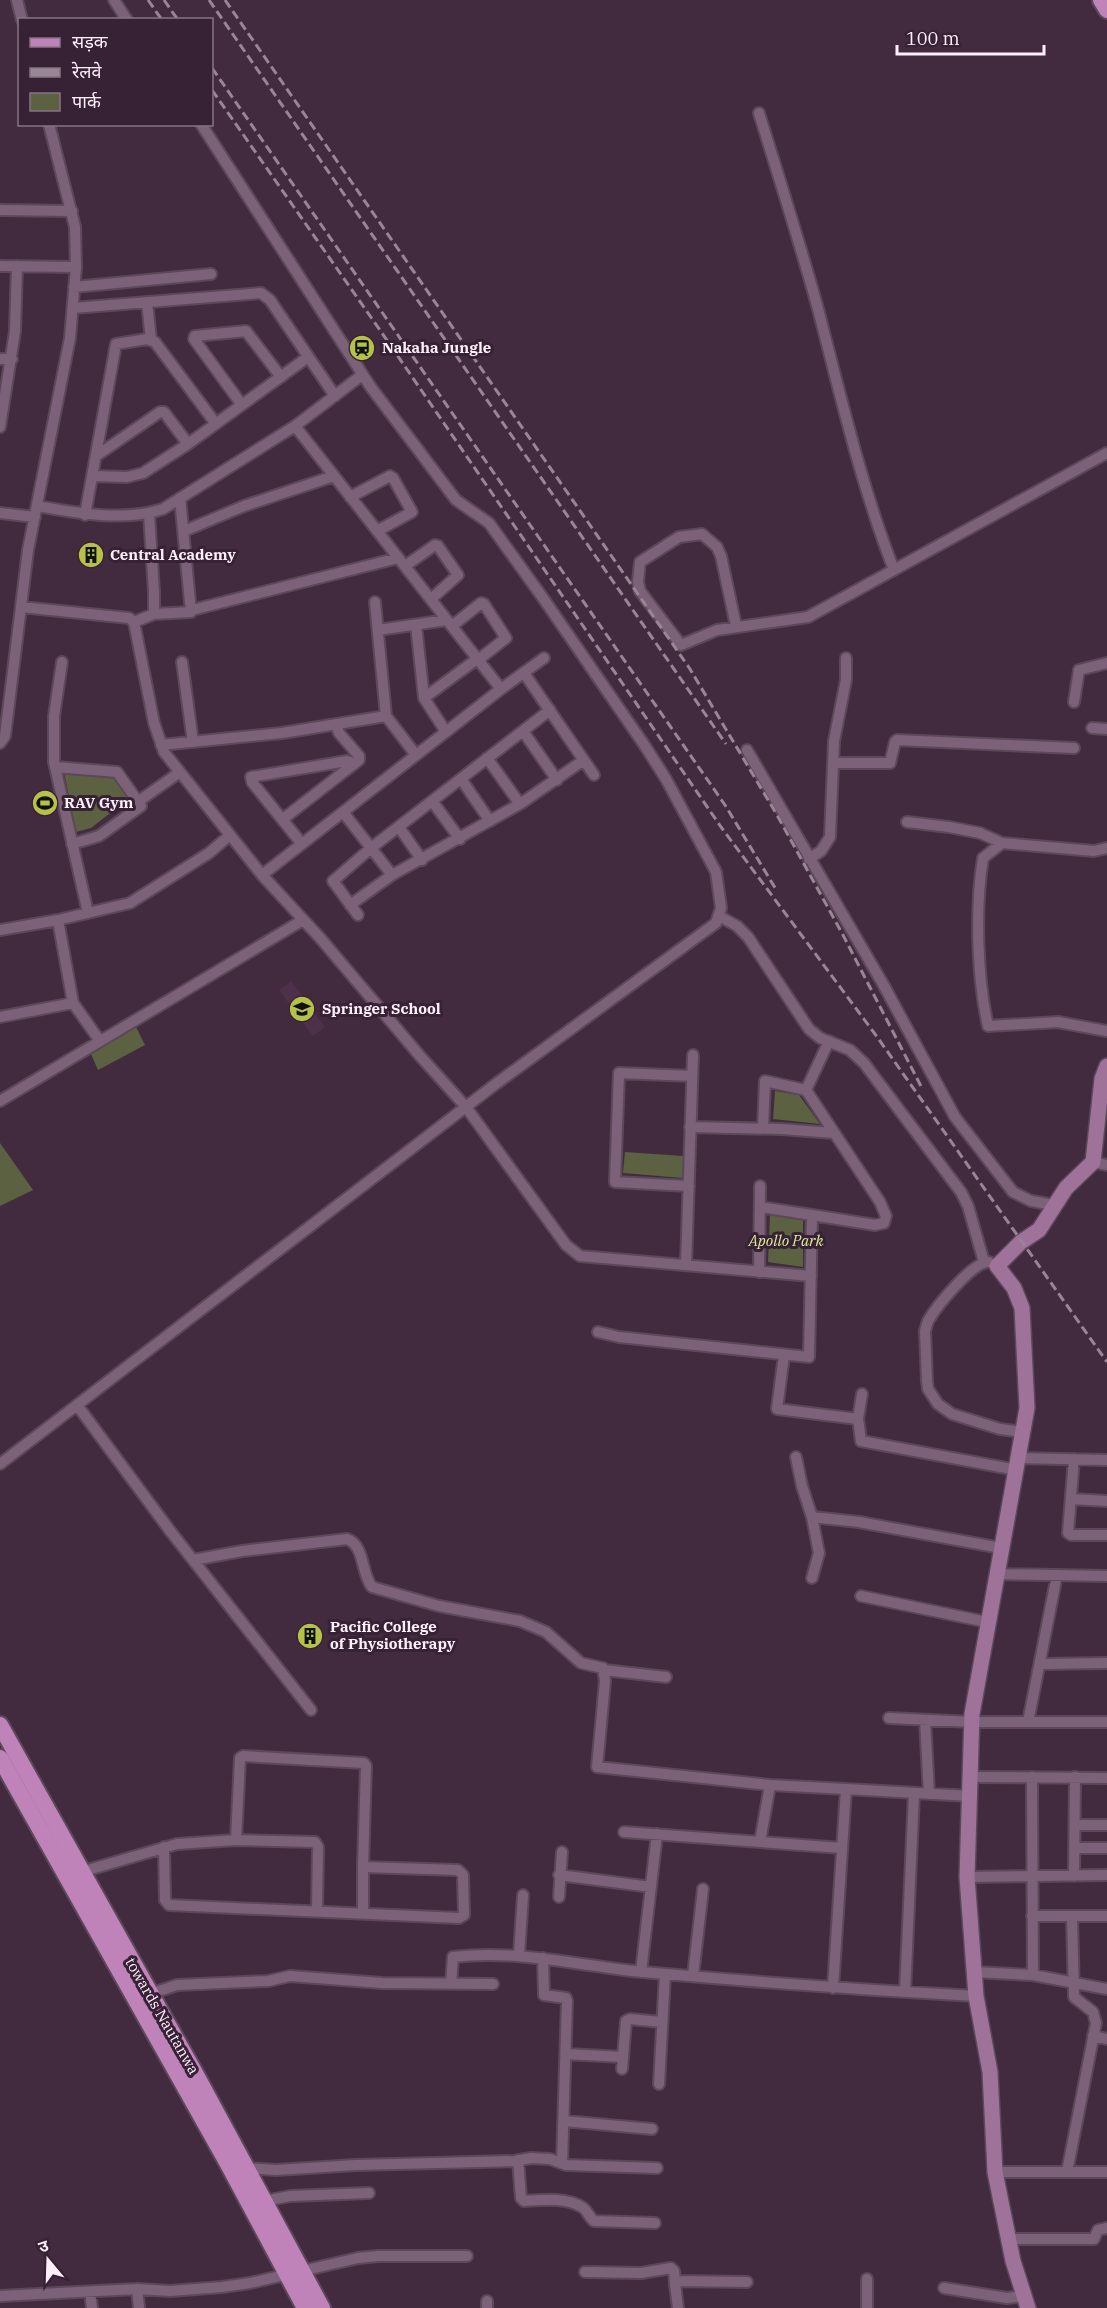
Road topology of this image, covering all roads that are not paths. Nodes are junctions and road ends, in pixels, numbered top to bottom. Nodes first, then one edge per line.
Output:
1 (17, 0) edge
2 (114, 0) edge
3 (1101, 0) edge
4 (1107, 10) edge
5 (22, 18) edge
6 (126, 18) edge
7 (759, 112) dead end
8 (50, 126) edge
9 (202, 126) edge
10 (0, 208) edge
11 (72, 211) junction
12 (0, 266) edge
13 (17, 266) junction
14 (76, 267) junction
15 (211, 274) dead end
16 (74, 287) junction
17 (147, 302) junction
18 (73, 308) junction
19 (151, 340) junction
20 (308, 357) junction
21 (0, 359) edge
22 (12, 359) junction
23 (362, 375) junction
24 (281, 376) junction
25 (335, 396) junction
26 (242, 405) junction
27 (216, 424) junction
28 (295, 426) junction
29 (0, 427) edge
30 (188, 444) junction
31 (1107, 453) edge
32 (96, 456) junction
33 (334, 476) junction
34 (92, 477) junction
35 (350, 497) junction
36 (180, 498) junction
37 (36, 511) junction
38 (0, 513) edge
39 (149, 514) junction
40 (85, 515) junction
41 (184, 531) junction
42 (377, 531) junction
43 (401, 562) junction
44 (894, 570) junction
45 (431, 599) junction
46 (375, 602) dead end
47 (21, 607) junction
48 (192, 610) junction
49 (154, 614) junction
50 (135, 622) junction
51 (449, 623) junction
52 (416, 625) junction
53 (736, 626) junction
54 (378, 630) junction
55 (544, 658) dead end
56 (846, 658) dead end
57 (478, 659) junction
58 (62, 662) dead end
59 (182, 662) dead end
60 (1107, 663) edge
61 (524, 673) junction
62 (501, 689) junction
63 (424, 698) junction
64 (1074, 702) dead end
65 (550, 710) junction
66 (386, 716) junction
67 (336, 724) junction
68 (1092, 728) dead end
69 (1107, 729) edge
70 (523, 731) junction
71 (446, 732) junction
72 (193, 742) junction
73 (0, 743) edge
74 (161, 745) junction
75 (1074, 748) dead end
76 (747, 750) dead end
77 (416, 756) junction
78 (487, 758) junction
79 (584, 760) junction
80 (354, 763) junction
81 (833, 763) junction
82 (55, 767) junction
83 (180, 772) junction
84 (594, 775) dead end
85 (461, 779) junction
86 (557, 780) junction
87 (139, 801) junction
88 (432, 801) junction
89 (520, 804) junction
90 (343, 812) junction
91 (283, 819) junction
92 (490, 821) junction
93 (907, 822) dead end
94 (399, 827) junction
95 (230, 835) junction
96 (460, 839) junction
97 (1002, 843) junction
98 (72, 844) junction
99 (302, 844) junction
100 (371, 848) junction
101 (1107, 848) edge
102 (809, 859) junction
103 (422, 860) junction
104 (262, 875) junction
105 (392, 876) junction
106 (350, 905) junction
107 (88, 913) junction
108 (358, 915) dead end
109 (719, 916) junction
110 (58, 920) junction
111 (303, 920) junction
112 (0, 930) edge
113 (74, 1003) junction
114 (0, 1017) edge
115 (1107, 1031) edge
116 (100, 1041) junction
117 (829, 1041) junction
118 (693, 1055) dead end
119 (1107, 1066) edge
120 (692, 1076) junction
121 (806, 1090) junction
122 (0, 1101) edge
123 (466, 1107) junction
124 (690, 1127) junction
125 (763, 1128) junction
126 (834, 1133) junction
127 (1100, 1164) edge
128 (688, 1186) junction
129 (760, 1186) dead end
130 (1054, 1205) junction
131 (760, 1207) junction
132 (812, 1215) junction
133 (991, 1264) junction
134 (686, 1266) junction
135 (759, 1272) junction
136 (811, 1276) junction
137 (598, 1332) dead end
138 (784, 1355) junction
139 (862, 1394) dead end
140 (77, 1405) junction
141 (858, 1419) junction
142 (1023, 1432) junction
143 (796, 1457) dead end
144 (1074, 1459) junction
145 (1107, 1460) edge
146 (0, 1464) edge
147 (1018, 1464) junction
148 (1071, 1498) junction
149 (1107, 1501) edge
150 (812, 1517) junction
151 (1107, 1534) edge
152 (1001, 1548) junction
153 (193, 1560) junction
154 (995, 1574) junction
155 (1057, 1575) junction
156 (1107, 1576) edge
157 (812, 1578) dead end
158 (861, 1596) dead end
159 (987, 1622) junction
160 (1040, 1664) junction
161 (1107, 1664) edge
162 (604, 1670) junction
163 (666, 1677) dead end
164 (311, 1710) dead end
165 (889, 1718) dead end
166 (925, 1720) junction
167 (972, 1722) junction
168 (1028, 1722) junction
169 (1107, 1722) edge
170 (0, 1725) edge
171 (0, 1758) edge
172 (971, 1777) junction
173 (1032, 1777) junction
174 (1075, 1778) junction
175 (1107, 1778) edge
176 (770, 1785) junction
177 (846, 1789) junction
178 (914, 1794) junction
179 (929, 1794) junction
180 (970, 1796) junction
181 (1075, 1825) junction
182 (1107, 1825) edge
183 (624, 1832) dead end
184 (657, 1834) junction
185 (236, 1840) junction
186 (760, 1842) junction
187 (164, 1847) junction
188 (842, 1848) junction
189 (1075, 1848) junction
190 (1107, 1848) edge
191 (562, 1852) dead end
192 (363, 1867) junction
193 (81, 1872) junction
194 (560, 1875) junction
195 (1107, 1875) edge
196 (1032, 1876) junction
197 (1074, 1876) junction
198 (967, 1877) junction
199 (651, 1887) junction
200 (703, 1889) dead end
201 (523, 1895) dead end
202 (559, 1897) dead end
203 (317, 1910) junction
204 (363, 1913) junction
205 (1032, 1916) junction
206 (1072, 1916) junction
207 (1107, 1916) edge
208 (519, 1955) junction
209 (543, 1958) junction
210 (641, 1972) junction
211 (974, 1972) junction
212 (665, 1974) junction
213 (1033, 1975) junction
214 (693, 1976) junction
215 (1074, 1983) junction
216 (451, 1984) junction
217 (493, 1984) dead end
218 (833, 1988) junction
219 (1107, 1989) edge
220 (905, 1992) junction
221 (150, 1994) junction
222 (976, 1996) junction
223 (661, 2022) junction
224 (1093, 2036) junction
225 (1107, 2039) edge
226 (566, 2054) junction
227 (623, 2056) junction
228 (622, 2069) dead end
229 (659, 2084) dead end
230 (564, 2121) junction
231 (652, 2129) dead end
232 (518, 2160) junction
233 (562, 2163) junction
234 (246, 2168) junction
235 (657, 2168) dead end
236 (995, 2172) junction
237 (1067, 2172) junction
238 (1107, 2172) edge
239 (369, 2193) dead end
240 (265, 2201) junction
241 (656, 2223) dead end
242 (1107, 2228) edge
243 (1008, 2239) junction
244 (467, 2256) dead end
245 (294, 2272) junction
246 (585, 2272) dead end
247 (867, 2279) dead end
248 (675, 2282) junction
249 (747, 2282) dead end
250 (944, 2288) dead end
251 (137, 2289) junction
252 (90, 2292) junction
253 (0, 2296) edge
254 (1026, 2302) edge
255 (92, 2308) edge
256 (140, 2308) edge
257 (305, 2308) edge
258 (322, 2308) edge
259 (678, 2308) edge
260 (867, 2308) edge

1 - 5 street
2 - 6 street
3 - 4 main road
7 - 44 street
8 - 11 street
9 - 23 street
10 - 11 street
11 - 14 street
12 - 13 street
13 - 14 street
13 - 22 street
14 - 16 street
15 - 16 street
16 - 18 street
17 - 18 street
17 - 19 street
17 - 20 street
18 - 37 street
19 - 27 street
19 - 32 street
20 - 24 street
20 - 25 street
21 - 22 street
22 - 29 street
23 - 25 street
23 - 109 street
24 - 26 street
24 - 26 street
25 - 28 street
26 - 27 street
27 - 30 street
28 - 33 street
28 - 36 street
30 - 32 street
30 - 34 street
31 - 44 street
32 - 34 street
33 - 35 street
33 - 41 street
34 - 40 street
35 - 42 street
35 - 42 street
36 - 39 street
36 - 41 street
37 - 38 street
37 - 40 street
37 - 47 street
39 - 40 street
39 - 49 street
41 - 48 street
42 - 43 street
43 - 45 street
43 - 45 street
43 - 48 street
44 - 53 street
45 - 51 street
46 - 54 street
47 - 50 street
47 - 73 street
48 - 49 street
49 - 50 street
50 - 74 street
51 - 52 street
51 - 57 street
51 - 57 street
52 - 54 street
52 - 63 street
53 - 53 street
54 - 66 street
55 - 61 street
56 - 81 street
57 - 62 street
57 - 63 street
58 - 82 street
59 - 72 street
60 - 64 street
61 - 62 street
61 - 65 street
62 - 71 street
63 - 71 street
65 - 70 street
65 - 79 street
66 - 67 street
66 - 77 street
67 - 72 street
67 - 80 street
68 - 69 street
70 - 78 street
70 - 86 street
71 - 77 street
72 - 74 street
74 - 83 street
75 - 81 street
76 - 102 street
77 - 90 street
78 - 85 street
78 - 89 street
79 - 84 street
79 - 86 street
80 - 91 street
80 - 91 street
81 - 102 street
82 - 87 street
82 - 98 street
83 - 87 street
83 - 95 street
85 - 88 street
85 - 92 street
86 - 89 street
87 - 98 street
88 - 94 street
88 - 96 street
89 - 92 street
90 - 99 street
90 - 100 street
91 - 99 street
92 - 96 street
93 - 97 street
94 - 100 street
94 - 103 street
95 - 104 street
95 - 107 street
96 - 103 street
97 - 101 street
97 - 115 street
98 - 107 street
99 - 104 street
100 - 105 street
100 - 106 street
102 - 130 street
103 - 105 street
104 - 111 street
105 - 106 street
106 - 108 street
107 - 110 street
109 - 117 street
109 - 123 street
110 - 112 street
110 - 113 street
111 - 116 street
111 - 123 street
113 - 114 street
113 - 116 street
116 - 122 street
117 - 121 street
117 - 133 street
118 - 120 street
119 - 127 street
120 - 124 street
120 - 128 street
121 - 125 street
121 - 126 street
123 - 134 street
123 - 140 street
124 - 125 street
124 - 128 street
125 - 126 street
126 - 132 street
127 - 130 street
128 - 134 street
129 - 131 street
130 - 133 street
131 - 132 street
131 - 135 street
132 - 136 street
133 - 142 street
133 - 142 street
134 - 135 street
135 - 136 street
136 - 138 street
137 - 138 street
138 - 141 street
139 - 141 street
140 - 146 street
140 - 153 street
141 - 147 street
142 - 147 street
143 - 150 street
144 - 145 street
144 - 147 street
144 - 148 street
147 - 152 street
148 - 149 street
148 - 151 street
150 - 152 street
150 - 157 street
152 - 154 street
153 - 162 street
153 - 164 street
154 - 155 street
154 - 159 street
155 - 156 street
155 - 160 street
158 - 159 street
159 - 167 street
160 - 161 street
160 - 168 street
162 - 163 street
162 - 176 street
165 - 166 street
166 - 167 street
166 - 179 street
167 - 168 street
167 - 172 street
168 - 169 street
170 - 193 main road, towards Nautanwa
171 - 245 main road
172 - 173 street
172 - 180 street
173 - 174 street
173 - 196 street
174 - 175 street
174 - 181 street
176 - 177 street
176 - 186 street
177 - 178 street
177 - 188 street
178 - 179 street
178 - 220 street
179 - 180 street
180 - 198 street
181 - 182 street
181 - 189 street
183 - 184 street
184 - 186 street
184 - 199 street
185 - 187 street
185 - 192 street
185 - 203 street
186 - 188 street
187 - 193 street
187 - 203 street
188 - 218 street
189 - 190 street
189 - 197 street
191 - 194 street
192 - 204 street
192 - 204 street
193 - 221 main road, towards Nautanwa
194 - 199 street
194 - 202 street
195 - 197 street
196 - 197 street
196 - 198 street
196 - 205 street
198 - 211 street
199 - 210 street
200 - 214 street
201 - 208 street
203 - 204 street
205 - 206 street
205 - 213 street
206 - 207 street
206 - 215 street
208 - 209 street
208 - 216 street
209 - 210 street
209 - 226 street
210 - 212 street
211 - 213 street
211 - 222 street
212 - 214 street
212 - 223 street
213 - 215 street
214 - 218 street
215 - 219 street
215 - 224 street
216 - 217 street
216 - 221 street
218 - 220 street
220 - 222 street
221 - 234 main road, towards Nautanwa
222 - 236 street
223 - 227 street
223 - 229 street
224 - 225 street
224 - 237 street
226 - 227 street
226 - 230 street
227 - 228 street
230 - 231 street
230 - 233 street
232 - 233 street
232 - 234 street
232 - 241 street
233 - 235 street
234 - 240 main road, towards Nautanwa
236 - 237 street
236 - 243 street
237 - 238 street
239 - 240 street
240 - 245 main road, towards Nautanwa
242 - 243 street
243 - 254 street
244 - 245 street
245 - 251 street
245 - 257 main road
245 - 258 main road, towards Nautanwa
246 - 248 street
247 - 260 street
248 - 249 street
248 - 259 street
250 - 254 street
251 - 252 street
251 - 256 street
252 - 253 street
252 - 255 street

